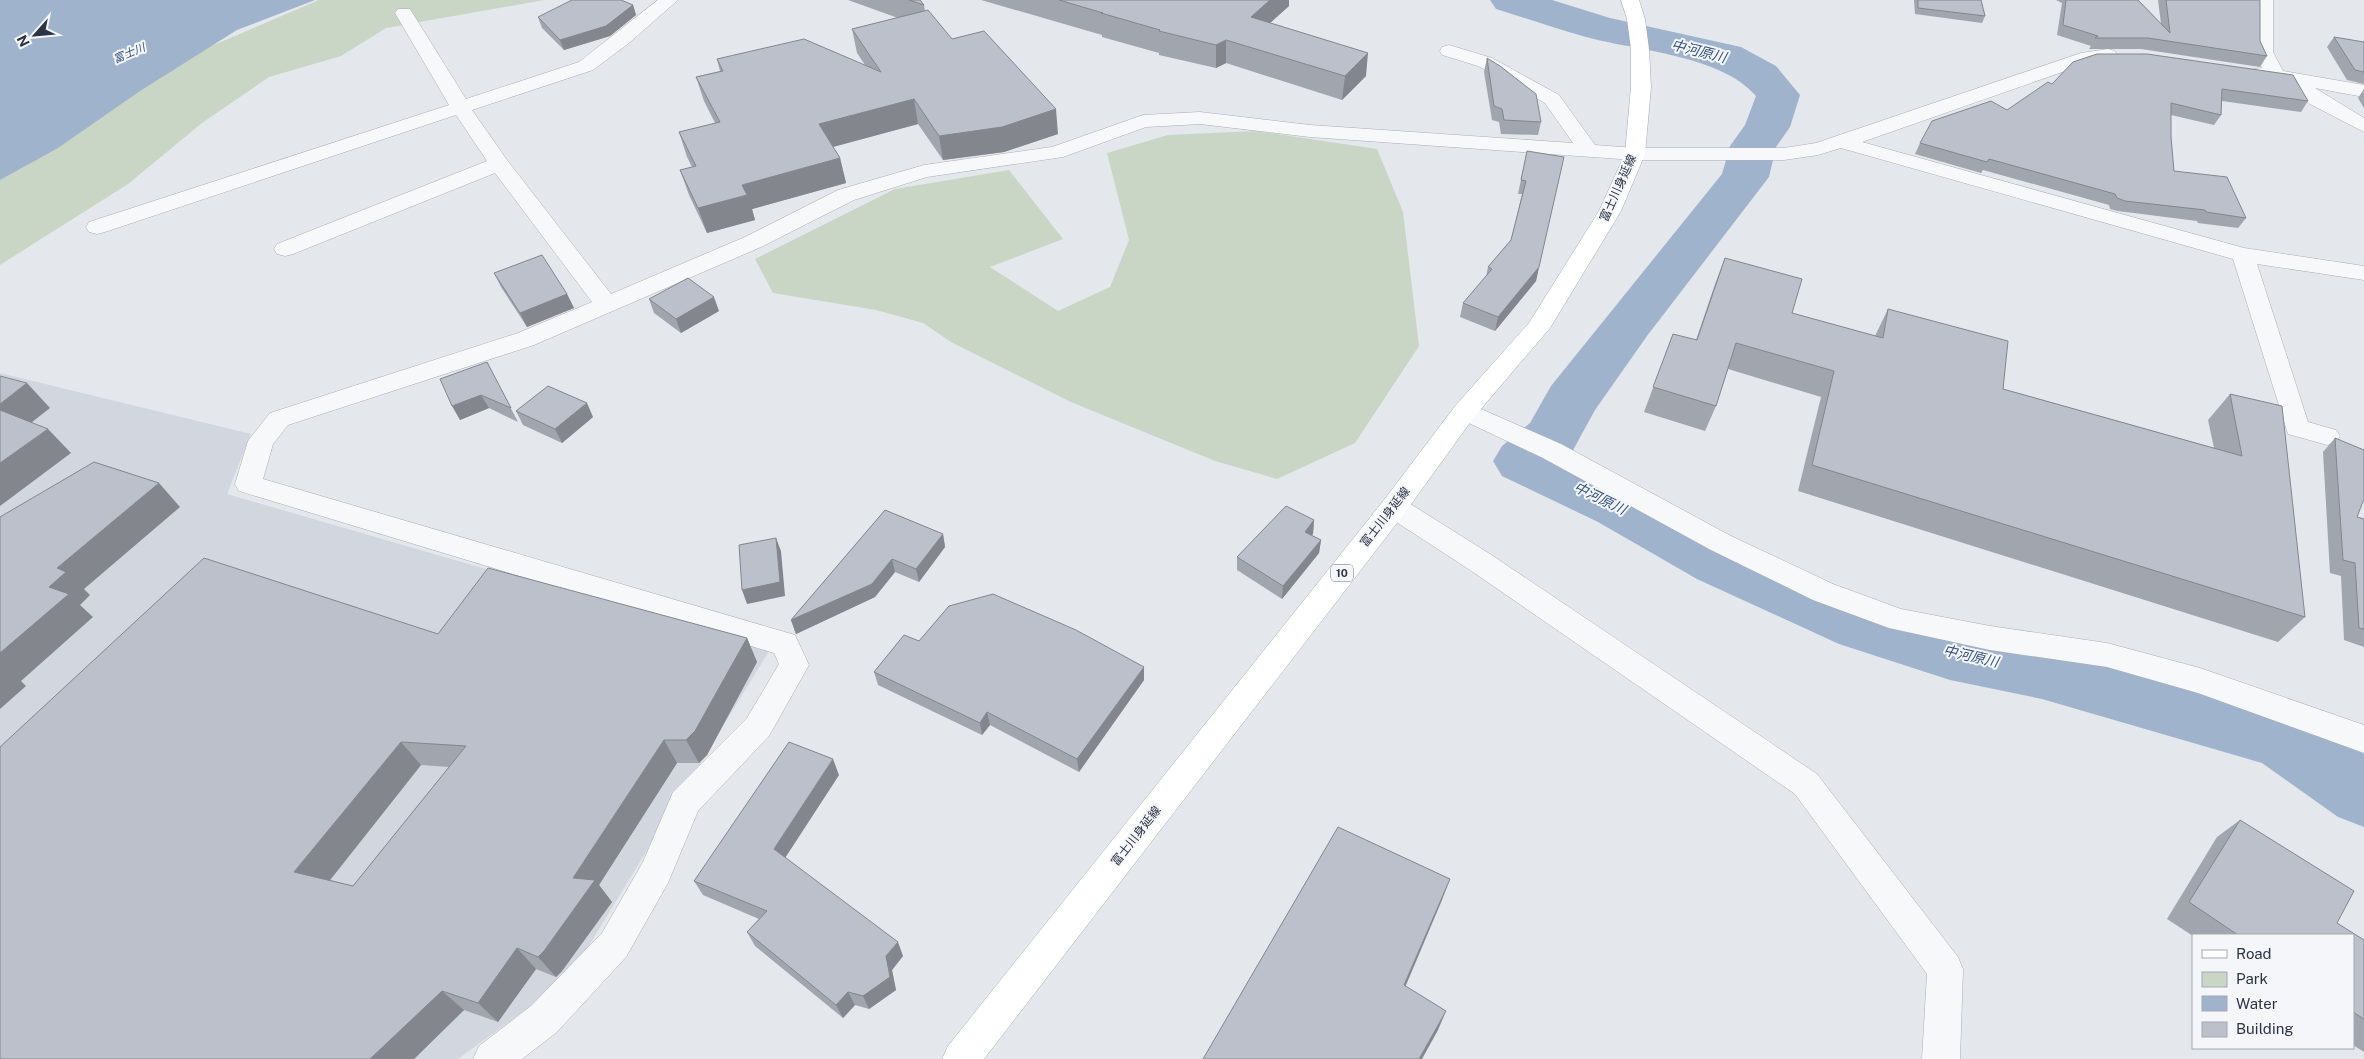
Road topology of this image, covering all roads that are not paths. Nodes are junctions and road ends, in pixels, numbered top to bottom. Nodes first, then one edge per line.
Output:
1 (669, 0) edge
2 (1630, 0) edge
3 (2264, 0) edge
4 (404, 13) dead end
5 (1449, 51) dead end
6 (2130, 56) edge
7 (2245, 71) edge
8 (2283, 77) junction
9 (2364, 91) edge
10 (460, 106) junction
11 (2364, 126) edge
12 (1841, 142) junction
13 (1588, 150) junction
14 (1634, 154) junction
15 (499, 164) junction
16 (97, 227) dead end
17 (285, 249) dead end
18 (2243, 255) junction
19 (2364, 272) edge
20 (606, 304) junction
21 (1465, 412) junction
22 (2327, 436) dead end
23 (1394, 507) junction
24 (2364, 739) edge
25 (492, 1059) edge
26 (961, 1059) edge
27 (1941, 1059) edge

1 - 10 street
2 - 14 main road, 富士川身延線 / 10
3 - 8 street
4 - 10 street
5 - 13 street
6 - 12 street
7 - 8 street
8 - 9 street
8 - 11 street
10 - 15 street
10 - 16 street
12 - 14 street
12 - 18 street
13 - 14 street
13 - 20 street
14 - 21 main road, 富士川身延線 / 10
15 - 17 street
15 - 20 street
18 - 19 street
18 - 22 street
20 - 25 street
21 - 23 main road, 富士川身延線 / 10
21 - 24 street
23 - 26 main road, 富士川身延線 / 10
23 - 27 street

